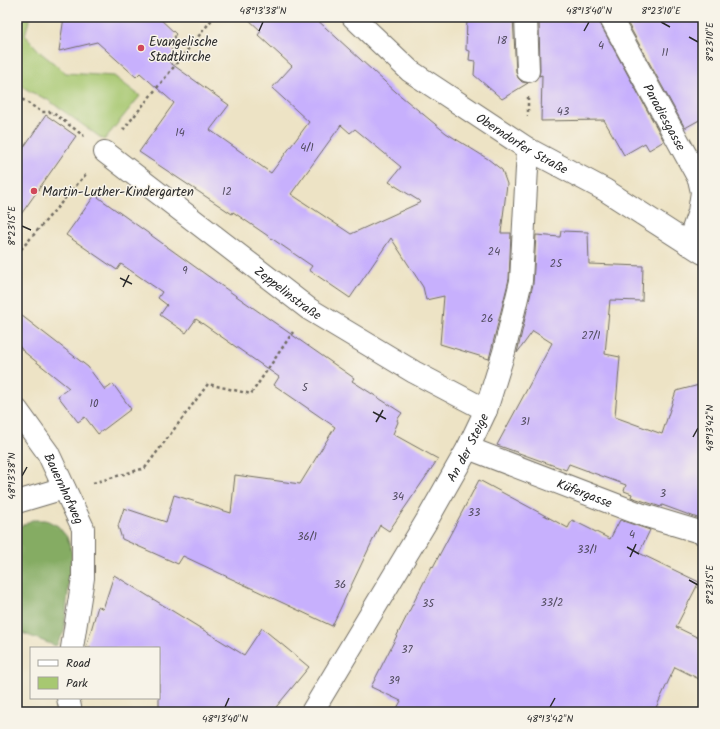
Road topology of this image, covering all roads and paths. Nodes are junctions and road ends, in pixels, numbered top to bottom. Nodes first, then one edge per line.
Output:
1 (214, 17) edge
2 (353, 17) edge
3 (526, 17) edge
4 (610, 17) edge
5 (528, 71) joint
6 (17, 96) edge
7 (528, 149) junction
8 (105, 152) junction
9 (696, 249) edge
10 (17, 254) edge
11 (309, 308) junction
12 (17, 410) edge
13 (486, 410) junction
14 (468, 448) junction
15 (64, 490) junction
16 (17, 502) edge
17 (703, 533) edge
18 (72, 647) edge
19 (324, 691) junction
20 (68, 699) edge
21 (71, 712) edge
22 (312, 712) edge
23 (331, 712) edge

1 - 8 path
2 - 7 street, Oberndorfer Straße
3 - 5 street
4 - 9 street, Paradiesgasse
5 - 7 path
6 - 8 path
7 - 9 street, Oberndorfer Straße
7 - 13 street, An der Steige
8 - 10 path
8 - 11 street, Zeppelinstraße
11 - 13 street, Zeppelinstraße
11 - 15 path
12 - 15 street, Bauernhofweg
13 - 14 street, An der Steige
14 - 17 street, Küfergasse
14 - 19 street, An der Steige
15 - 16 street
15 - 18 street, Bauernhofweg
19 - 22 street, An der Steige
19 - 23 street
20 - 21 street

